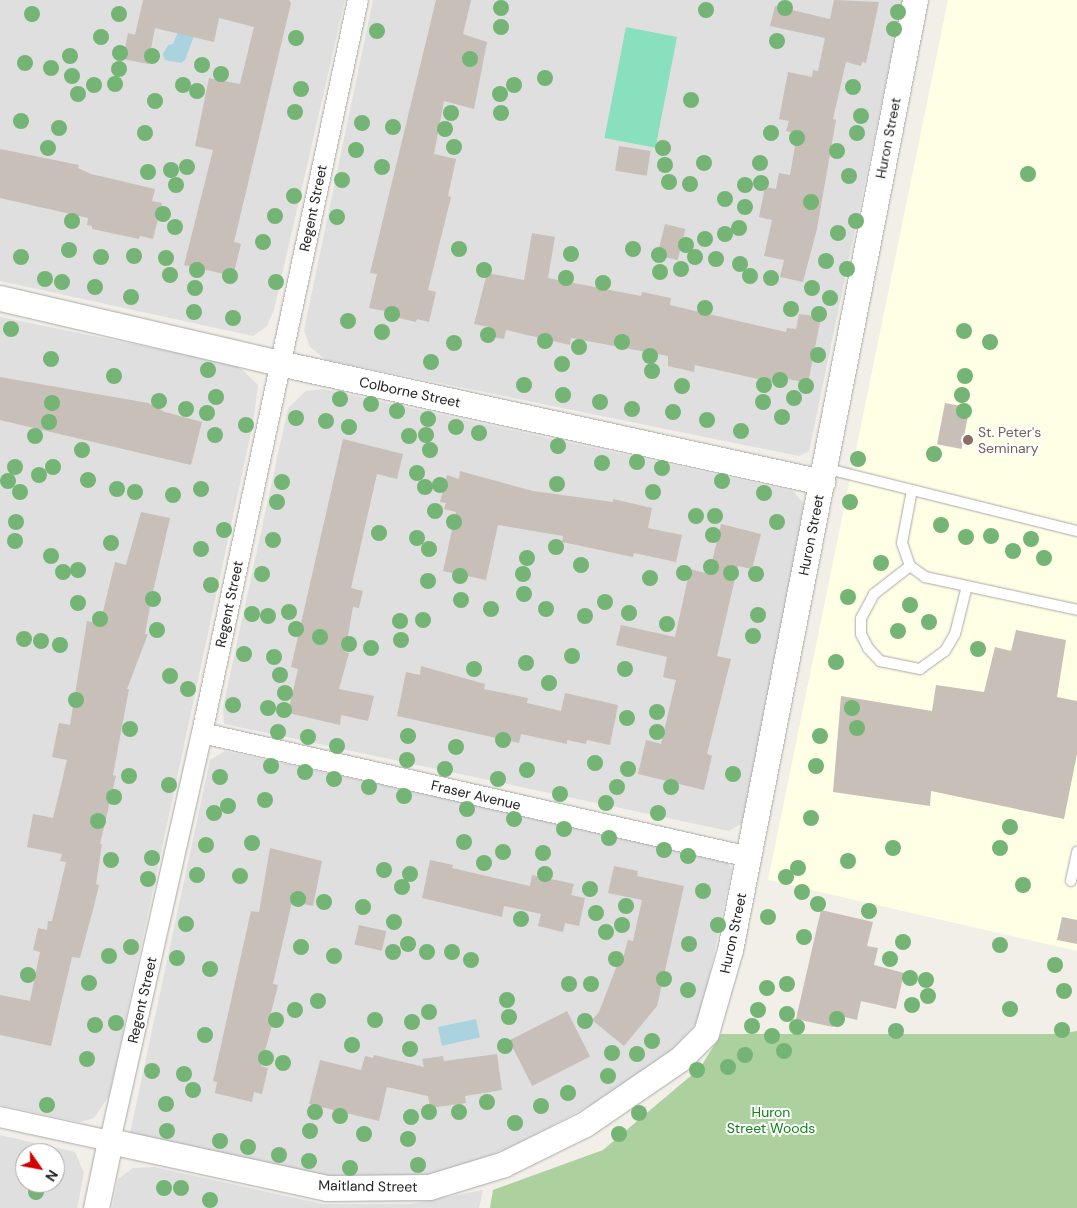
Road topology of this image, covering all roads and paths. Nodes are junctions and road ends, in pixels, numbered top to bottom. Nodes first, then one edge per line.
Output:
1 (358, 0) edge
2 (915, 0) edge
3 (0, 298) edge
4 (278, 363) junction
5 (823, 475) junction
6 (912, 490) junction
7 (1077, 531) edge
8 (910, 566) junction
9 (966, 586) junction
10 (1077, 610) edge
11 (202, 734) junction
12 (1077, 852) edge
13 (749, 857) junction
14 (1071, 882) dead end
15 (680, 1059) joint
16 (0, 1117) edge
17 (110, 1141) junction
18 (96, 1208) edge

1 - 4 street, Regent Street
2 - 5 street, Huron Street
3 - 4 street, Colborne Street
4 - 5 street, Colborne Street
4 - 11 street, Regent Street
5 - 6 lane
5 - 13 street, Huron Street
6 - 7 lane
6 - 8 lane
8 - 9 lane
8 - 9 lane
9 - 10 lane
11 - 13 street, Fraser Avenue
11 - 17 street, Regent Street
12 - 14 lane
13 - 15 street, Huron Street
15 - 17 street, Maitland Street
16 - 17 street, Maitland Street
17 - 18 street, Regent Street

